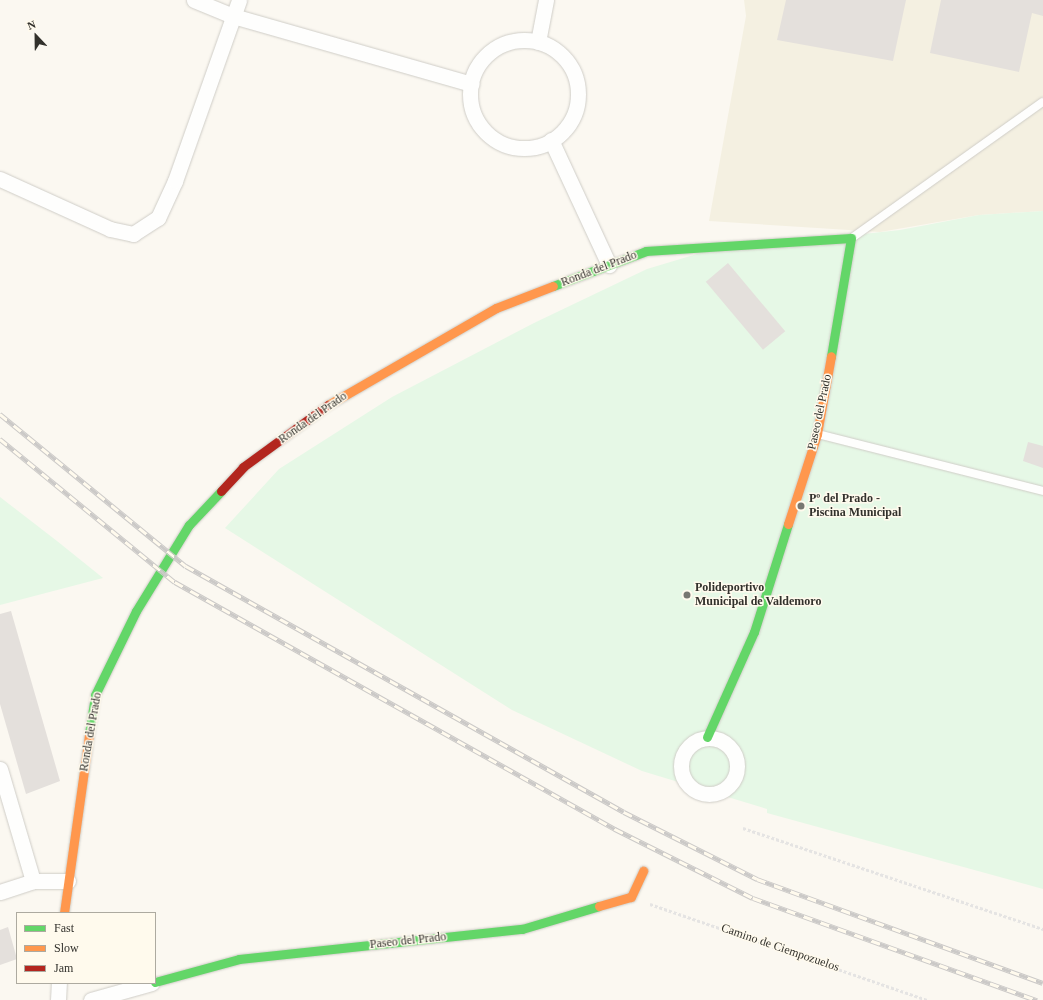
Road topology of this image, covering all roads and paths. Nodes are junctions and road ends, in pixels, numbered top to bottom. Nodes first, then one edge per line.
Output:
1 (194, 0) edge
2 (239, 0) edge
3 (546, 0) edge
4 (233, 16) junction
5 (538, 42) junction
6 (471, 84) junction
7 (1043, 102) edge
8 (551, 140) junction
9 (0, 179) edge
10 (851, 238) junction
11 (609, 265) junction
12 (818, 434) junction
13 (1043, 491) edge
14 (707, 737) dead end
15 (0, 769) edge
16 (742, 828) dead end
17 (643, 871) dead end
18 (33, 881) junction
19 (68, 881) junction
20 (0, 892) edge
21 (631, 897) junction
22 (64, 912) edge
23 (1043, 929) edge
24 (156, 982) edge
25 (58, 984) edge
26 (148, 984) edge
27 (58, 1000) edge
28 (91, 1000) edge
29 (928, 1000) edge

1 - 4 street
2 - 4 street
3 - 5 street
4 - 6 street
4 - 9 street
5 - 6 street
5 - 8 street
6 - 8 street
7 - 10 lane
8 - 11 street
10 - 11 street, Ronda del Prado
10 - 12 street, Paseo del Prado
11 - 19 street, Ronda del Prado
12 - 13 lane
12 - 14 street, Paseo del Prado
15 - 18 street
16 - 23 path
17 - 21 street
18 - 19 street
18 - 20 street
19 - 22 street, Ronda del Prado
21 - 24 street, Paseo del Prado
21 - 29 path, Camino de Ciempozuelos
25 - 27 street
26 - 28 street

